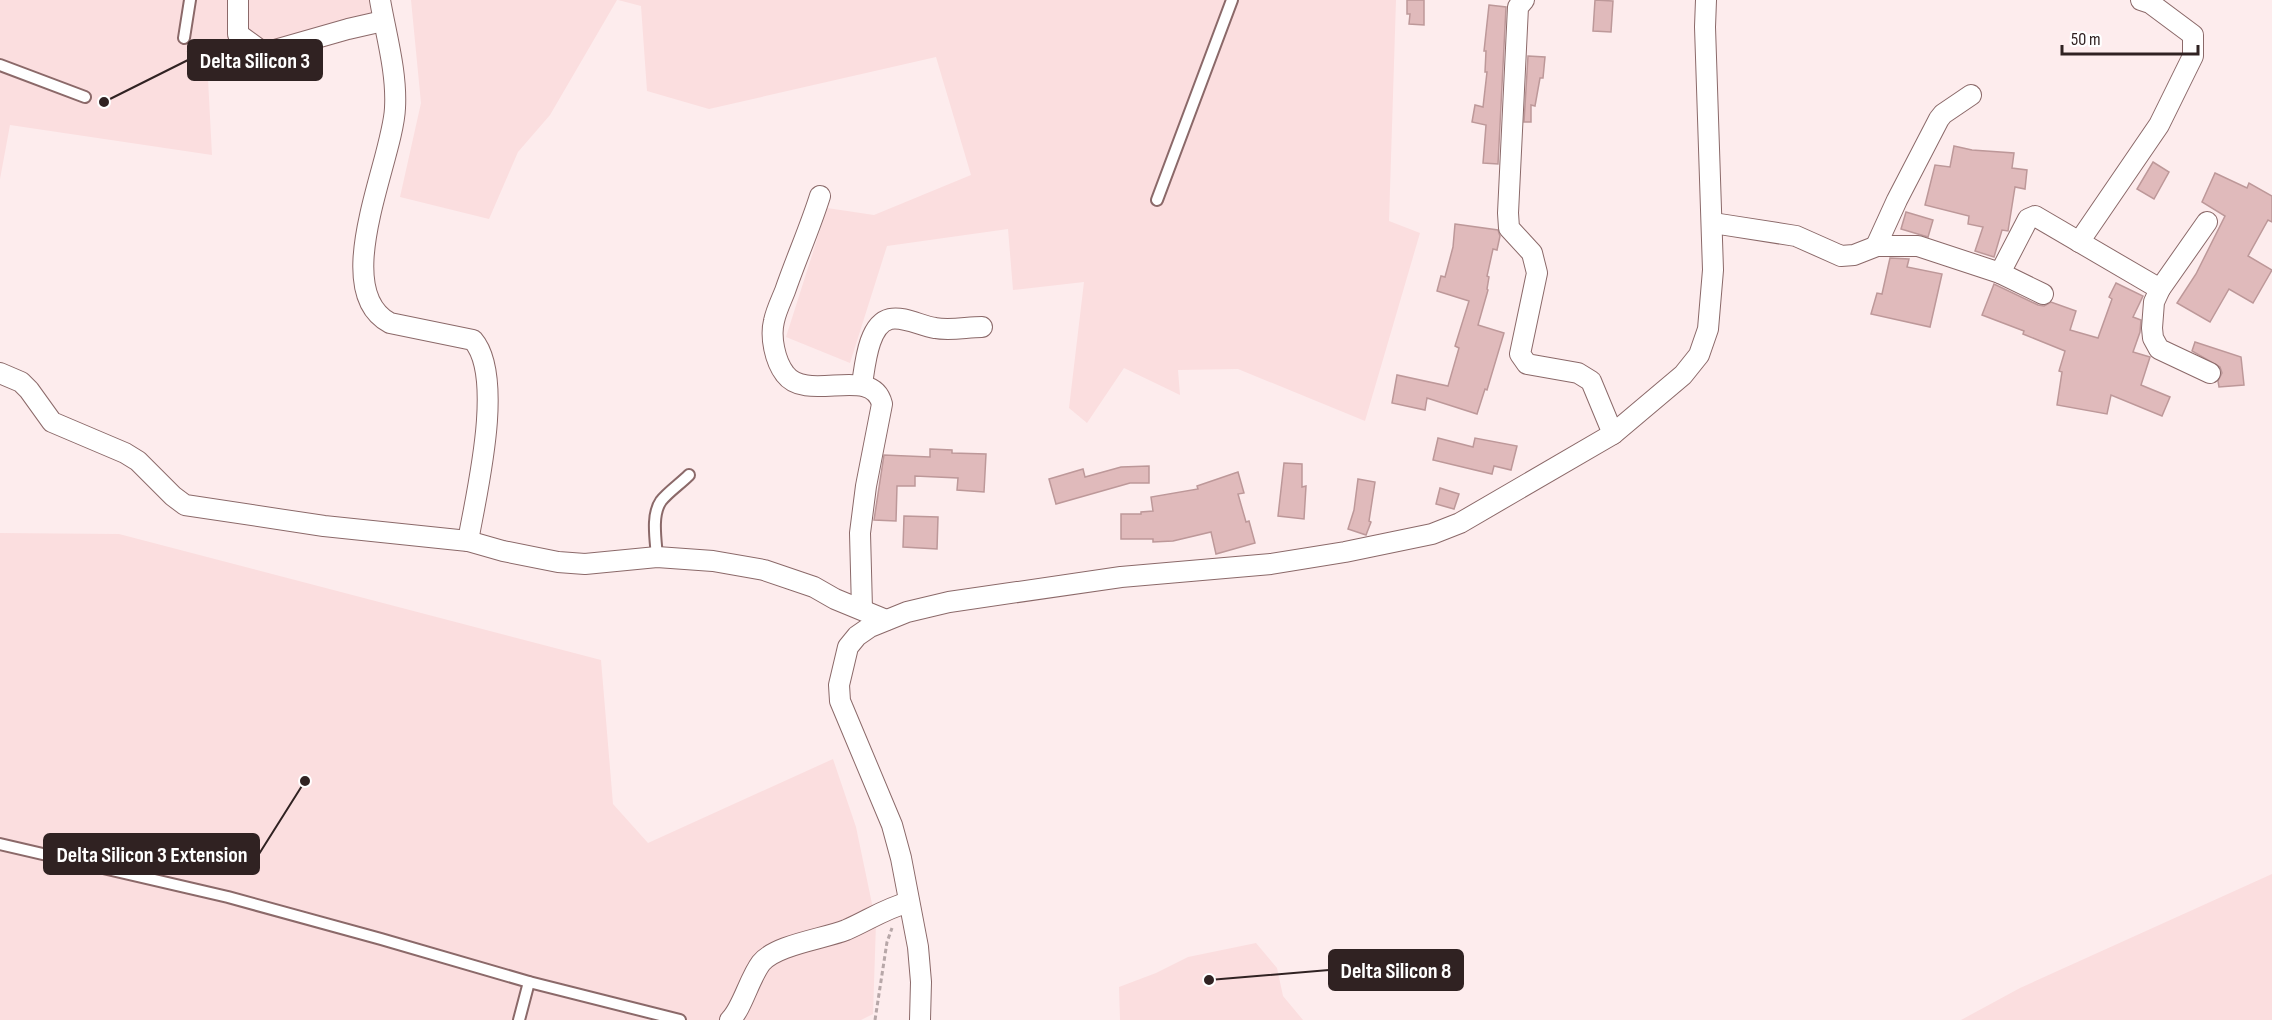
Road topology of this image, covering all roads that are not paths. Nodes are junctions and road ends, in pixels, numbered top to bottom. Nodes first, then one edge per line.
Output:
1 (190, 0) edge
2 (238, 0) edge
3 (380, 0) edge
4 (1232, 0) edge
5 (1524, 0) edge
6 (1706, 0) edge
7 (2141, 0) edge
8 (384, 21) junction
9 (184, 38) road end
10 (0, 65) edge
11 (1971, 95) dead end
12 (85, 97) dead end
13 (820, 196) dead end
14 (1157, 200) dead end
15 (2207, 222) dead end
16 (1713, 224) junction
17 (2079, 242) junction
18 (1876, 246) junction
19 (2000, 273) junction
20 (2160, 289) junction
21 (2043, 294) dead end
22 (982, 327) dead end
23 (0, 373) edge
24 (2210, 373) dead end
25 (862, 384) junction
26 (1613, 434) junction
27 (689, 475) dead end
28 (468, 541) junction
29 (657, 557) junction
30 (862, 609) junction
31 (886, 620) junction
32 (0, 844) edge
33 (910, 906) junction
34 (530, 982) junction
35 (519, 1020) edge
36 (681, 1020) edge
37 (730, 1020) edge
38 (920, 1020) edge

1 - 9 lane
2 - 8 street
3 - 8 street
4 - 14 lane
5 - 26 street
6 - 16 street
7 - 17 street
8 - 28 street
10 - 12 lane
11 - 18 street
13 - 25 street
15 - 20 street
16 - 18 street
16 - 26 street
17 - 19 street
17 - 20 street
18 - 19 street
19 - 21 street
20 - 24 street
22 - 25 street
23 - 28 street
25 - 30 street
26 - 31 street
27 - 29 lane
28 - 29 street
29 - 30 street
30 - 31 street
31 - 33 street
32 - 34 lane
33 - 37 street
33 - 38 street
34 - 35 lane
34 - 36 lane

